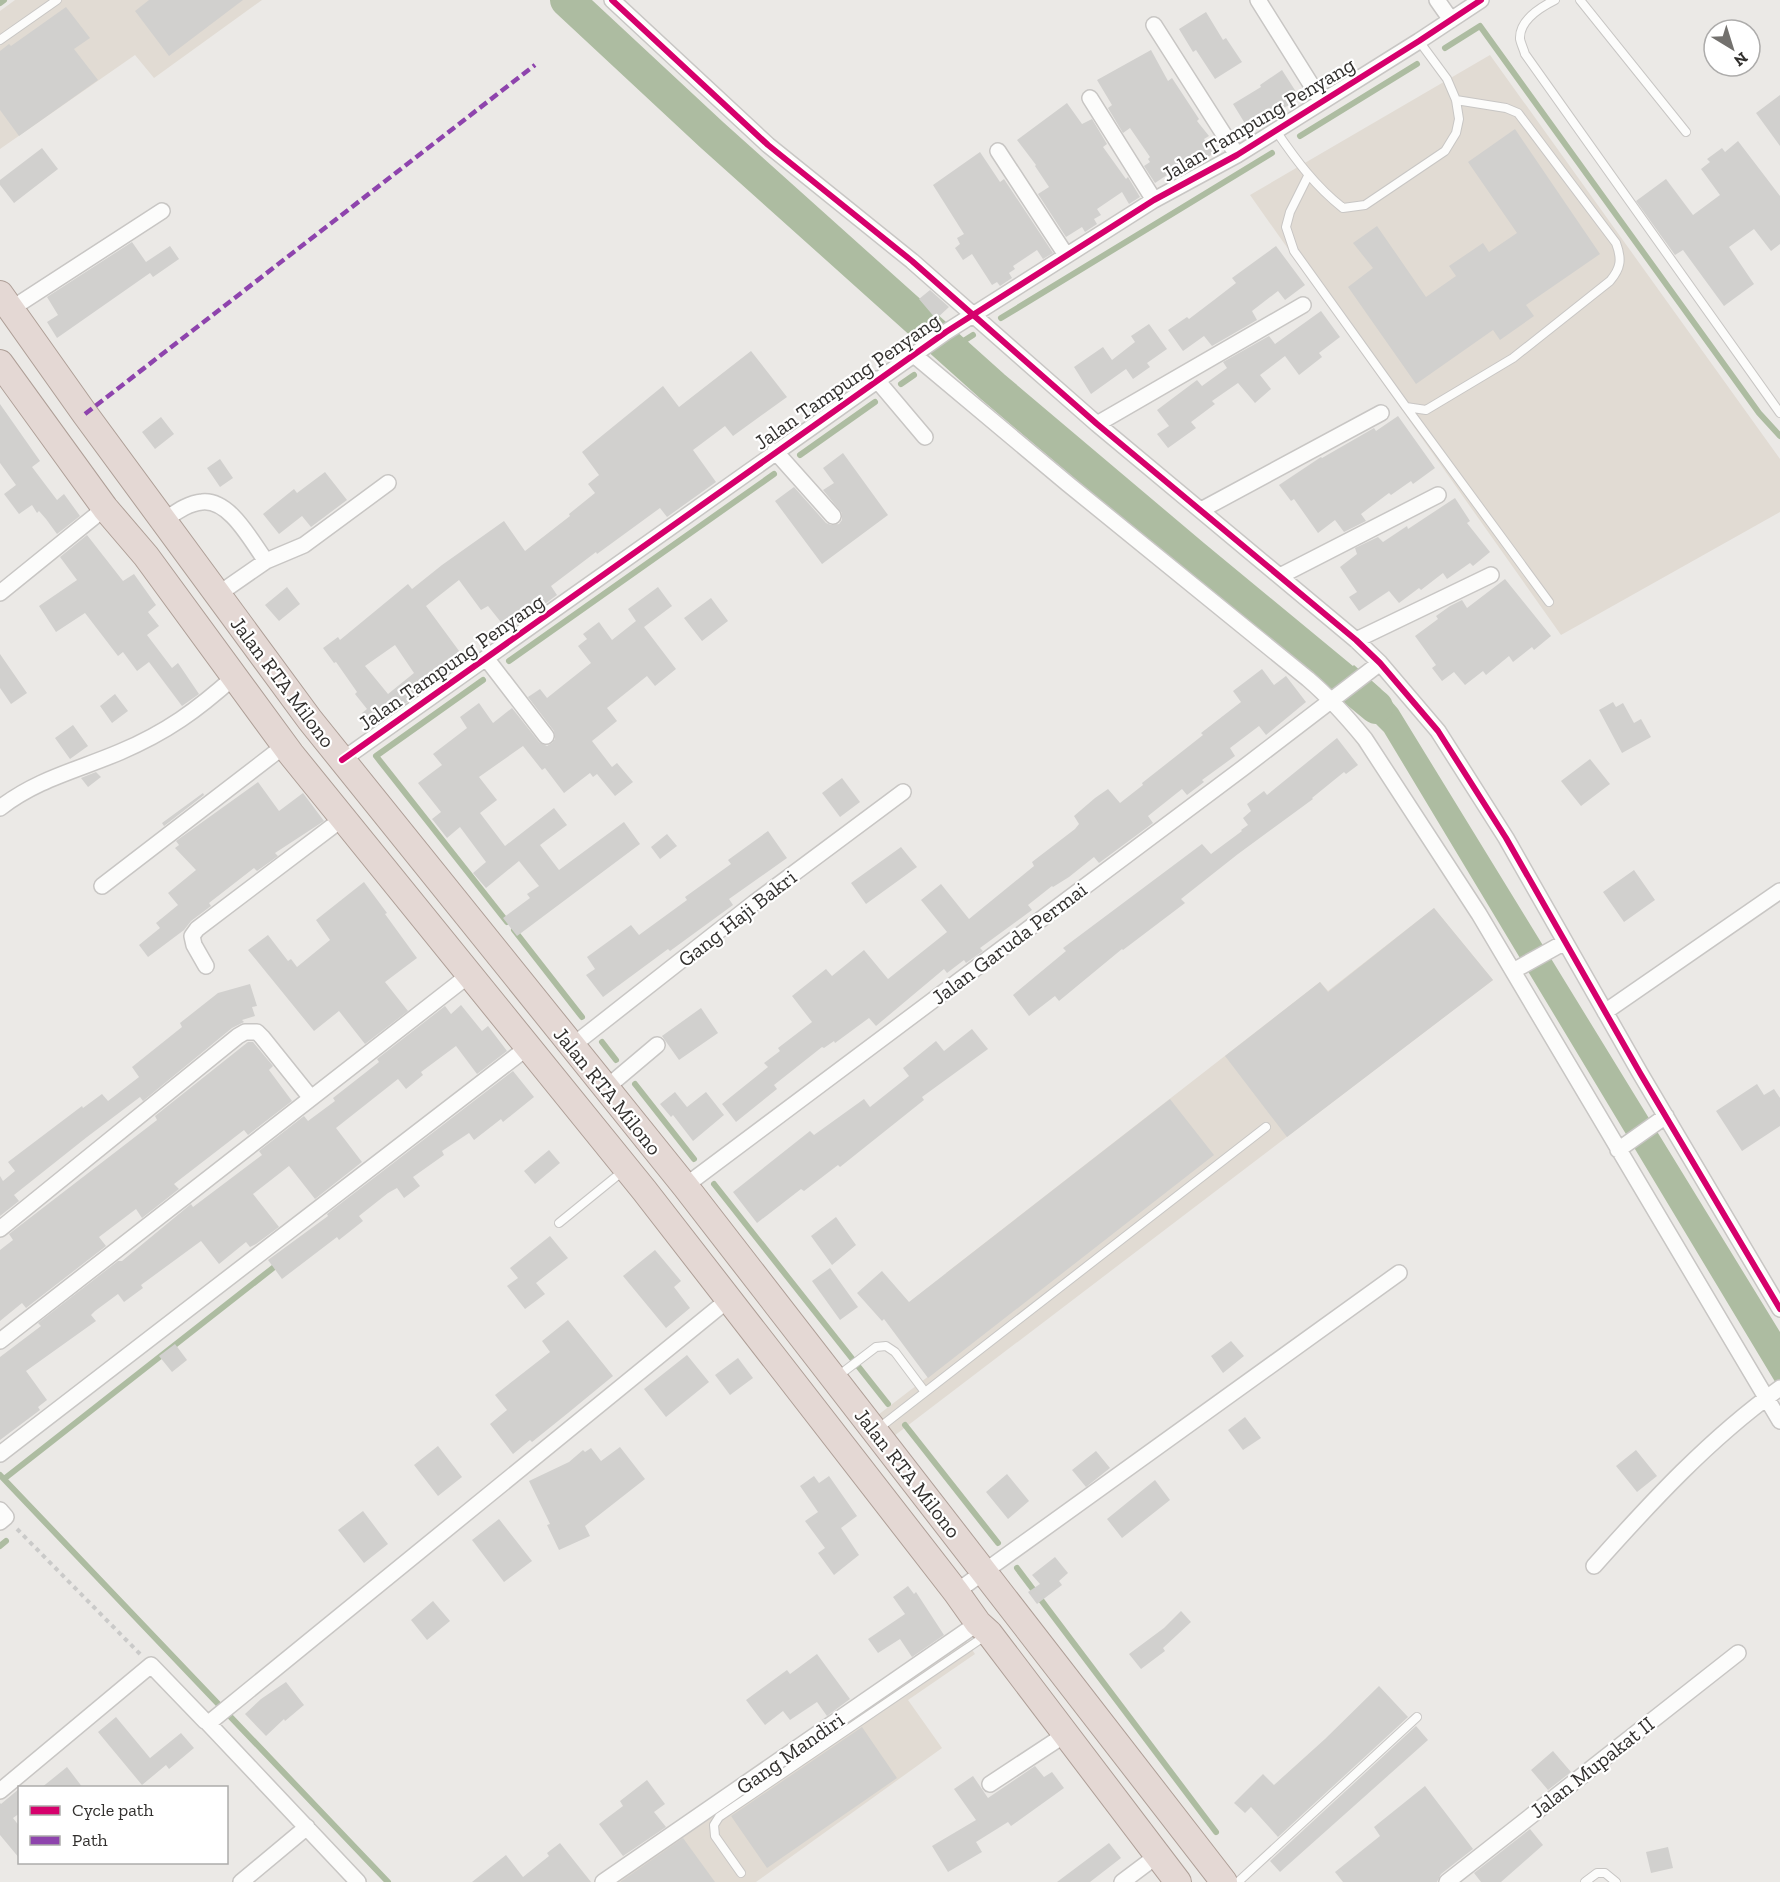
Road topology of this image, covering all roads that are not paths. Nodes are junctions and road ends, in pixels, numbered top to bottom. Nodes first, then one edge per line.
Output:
1 (57, 0) edge
2 (612, 0) edge
3 (1258, 0) edge
4 (1437, 0) edge
5 (1481, 0) edge
6 (1555, 0) edge
7 (1580, 0) edge
8 (1451, 20) junction
9 (1154, 25) dead end
10 (0, 40) edge
11 (1419, 41) junction
12 (1090, 98) dead end
13 (1456, 100) junction
14 (1322, 102) junction
15 (1276, 131) junction
16 (1686, 132) dead end
17 (998, 151) dead end
18 (1237, 155) junction
19 (1308, 176) junction
20 (1154, 200) junction
21 (162, 211) dead end
22 (1066, 255) junction
23 (6, 302) edge
24 (1303, 305) dead end
25 (973, 314) junction
26 (914, 355) junction
27 (0, 363) edge
28 (876, 379) junction
29 (1406, 407) junction
30 (1381, 413) dead end
31 (1780, 413) edge
32 (1097, 424) junction
33 (925, 437) dead end
34 (775, 451) junction
35 (388, 483) dead end
36 (1438, 495) dead end
37 (105, 508) junction
38 (1201, 510) junction
39 (833, 516) dead end
40 (169, 528) junction
41 (146, 556) junction
42 (266, 561) junction
43 (1491, 575) dead end
44 (1280, 576) junction
45 (0, 593) edge
46 (218, 595) junction
47 (1549, 602) dead end
48 (1356, 640) junction
49 (486, 658) junction
50 (1380, 663) junction
51 (234, 677) junction
52 (1332, 699) junction
53 (546, 736) dead end
54 (284, 746) junction
55 (342, 760) junction
56 (903, 792) dead end
57 (0, 808) edge
58 (342, 819) junction
59 (102, 886) dead end
60 (1780, 891) edge
61 (1561, 944) junction
62 (206, 966) dead end
63 (1517, 968) junction
64 (470, 975) junction
65 (1605, 1012) junction
66 (657, 1045) dead end
67 (572, 1046) junction
68 (528, 1047) junction
69 (606, 1088) junction
70 (311, 1098) junction
71 (1666, 1116) junction
72 (1266, 1127) dead end
73 (1624, 1145) junction
74 (627, 1168) junction
75 (685, 1186) junction
76 (559, 1222) dead end
77 (0, 1229) edge
78 (1399, 1273) dead end
79 (729, 1299) junction
80 (1780, 1309) edge
81 (0, 1341) edge
82 (835, 1379) junction
83 (1780, 1388) edge
84 (925, 1392) junction
85 (1766, 1398) junction
86 (1780, 1421) edge
87 (875, 1431) junction
88 (0, 1454) edge
89 (1594, 1566) dead end
90 (985, 1572) junction
91 (956, 1592) junction
92 (983, 1628) junction
93 (1738, 1653) dead end
94 (218, 1714) junction
95 (1417, 1717) dead end
96 (1066, 1734) junction
97 (990, 1784) dead end
98 (0, 1791) edge
99 (307, 1827) junction
100 (1158, 1855) junction
101 (741, 1873) dead end
102 (241, 1882) edge
103 (358, 1882) edge
104 (603, 1882) edge
105 (1122, 1882) edge
106 (1178, 1882) edge
107 (1224, 1882) edge
108 (1238, 1882) edge
109 (1447, 1882) edge
110 (1585, 1882) edge
111 (1616, 1882) edge

1 - 10 lane
2 - 25 street
3 - 14 street
4 - 8 street
5 - 8 street, Jalan Tampung Penyang
6 - 31 lane
7 - 16 lane
8 - 11 street, Jalan Tampung Penyang
9 - 18 street
11 - 13 lane
11 - 14 street, Jalan Tampung Penyang
12 - 20 street
13 - 19 lane
13 - 29 lane
14 - 15 street, Jalan Tampung Penyang
15 - 18 street, Jalan Tampung Penyang
15 - 19 lane
17 - 22 street
18 - 20 street, Jalan Tampung Penyang
19 - 29 lane
20 - 22 street, Jalan Tampung Penyang
21 - 23 street
22 - 25 street, Jalan Tampung Penyang
23 - 40 highway, Jalan RTA Milono
24 - 32 street
25 - 26 street, Jalan Tampung Penyang
25 - 32 street
26 - 28 street, Jalan Tampung Penyang
26 - 52 street
27 - 37 highway, Jalan RTA Milono
28 - 33 street
28 - 34 street, Jalan Tampung Penyang
29 - 47 lane
30 - 38 street
32 - 38 street
34 - 39 street
34 - 49 street, Jalan Tampung Penyang
35 - 42 street
36 - 44 street
37 - 41 highway, Jalan RTA Milono
37 - 45 street
38 - 44 street
40 - 41 highway
40 - 42 street
40 - 46 highway, Jalan RTA Milono
41 - 51 highway, Jalan RTA Milono
42 - 46 street
43 - 48 street
44 - 48 street
46 - 55 highway, Jalan RTA Milono
48 - 50 street
49 - 53 street
49 - 55 street, Jalan Tampung Penyang
50 - 52 street, Jalan Garuda Permai
50 - 61 street
51 - 54 highway, Jalan RTA Milono
51 - 57 street
52 - 63 street
52 - 75 street, Jalan Garuda Permai
54 - 58 highway, Jalan RTA Milono
54 - 59 street
55 - 67 highway, Jalan RTA Milono
56 - 67 street, Gang Haji Bakri
58 - 62 street
58 - 64 highway, Jalan RTA Milono
60 - 65 street
61 - 63 street
61 - 65 street
63 - 73 street
64 - 68 highway, Jalan RTA Milono
64 - 70 street
65 - 71 street
66 - 69 street
67 - 69 highway, Jalan RTA Milono
68 - 74 highway, Jalan RTA Milono
68 - 88 street
69 - 75 highway, Jalan RTA Milono
70 - 77 street
70 - 81 street
71 - 73 street
71 - 80 street
72 - 84 lane
73 - 85 street
74 - 76 lane
74 - 79 highway, Jalan RTA Milono
75 - 82 highway, Jalan RTA Milono
78 - 90 street
79 - 91 highway, Jalan RTA Milono
79 - 94 street
82 - 84 lane
82 - 87 highway, Jalan RTA Milono
83 - 85 street
84 - 87 lane
85 - 86 street
85 - 89 street
87 - 90 highway, Jalan RTA Milono
90 - 91 street
90 - 107 highway, Jalan RTA Milono
91 - 92 highway, Jalan RTA Milono
92 - 96 highway, Jalan RTA Milono
92 - 101 lane
92 - 104 street, Gang Mandiri
93 - 109 street, Jalan Mupakat II
94 - 98 street
94 - 99 street
95 - 108 lane
96 - 97 street
96 - 100 highway, Jalan RTA Milono
99 - 102 street
99 - 103 street
100 - 105 street
100 - 106 highway, Jalan RTA Milono
110 - 111 lane

